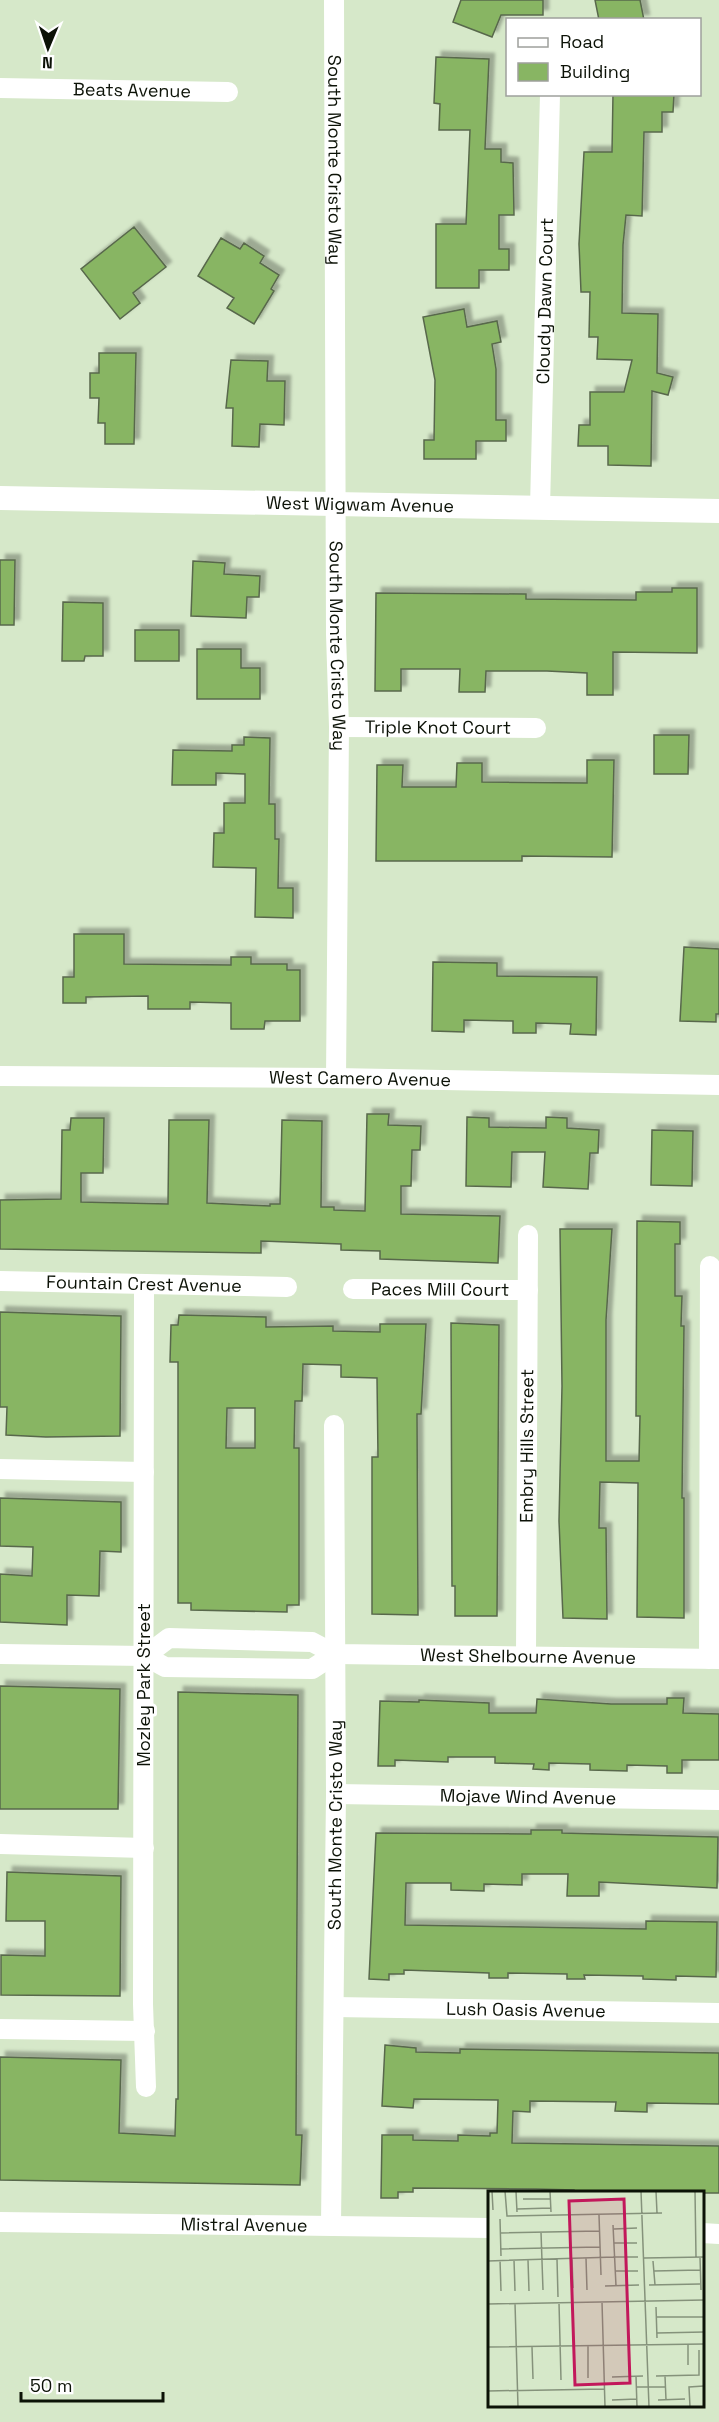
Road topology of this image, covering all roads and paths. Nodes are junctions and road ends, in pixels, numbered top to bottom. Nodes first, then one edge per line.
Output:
1 (334, 0) edge
2 (0, 88) edge
3 (228, 92) dead end
4 (550, 96) edge
5 (0, 498) edge
6 (335, 505) junction
7 (540, 508) junction
8 (719, 511) edge
9 (339, 727) junction
10 (536, 728) dead end
11 (0, 1076) edge
12 (336, 1078) junction
13 (719, 1085) edge
14 (528, 1235) dead end
15 (710, 1266) dead end
16 (0, 1281) edge
17 (144, 1284) junction
18 (287, 1287) dead end
19 (353, 1289) dead end
20 (528, 1290) junction
21 (334, 1425) dead end
22 (0, 1469) edge
23 (144, 1472) junction
24 (335, 1653) junction
25 (0, 1654) edge
26 (145, 1656) junction
27 (526, 1656) junction
28 (714, 1659) edge
29 (336, 1794) junction
30 (719, 1800) edge
31 (0, 1844) edge
32 (144, 1848) junction
33 (334, 2007) junction
34 (719, 2013) edge
35 (0, 2029) edge
36 (145, 2031) junction
37 (146, 2087) dead end
38 (0, 2222) edge
39 (332, 2224) junction
40 (488, 2228) edge
41 (704, 2233) edge
42 (719, 2234) edge

1 - 6 street, South Monte Cristo Way
2 - 3 street, Beats Avenue
4 - 7 street, Cloudy Dawn Court
5 - 6 street, West Wigwam Avenue
6 - 7 street, West Wigwam Avenue
6 - 9 street, South Monte Cristo Way
7 - 8 street, West Wigwam Avenue
9 - 10 street, Triple Knot Court
9 - 12 street, South Monte Cristo Way
11 - 12 street, West Camero Avenue
12 - 13 street, West Camero Avenue
14 - 20 street, Embry Hills Street
15 - 28 street
16 - 17 street, Fountain Crest Avenue
17 - 18 street, Fountain Crest Avenue
17 - 23 street, Mozley Park Street
19 - 20 street, Paces Mill Court
20 - 27 street, Embry Hills Street
21 - 24 street, South Monte Cristo Way
22 - 23 street
23 - 26 street, Mozley Park Street
24 - 26 street
24 - 26 street, West Shelbourne Avenue
24 - 27 street, West Shelbourne Avenue
24 - 29 street, South Monte Cristo Way
25 - 26 street
26 - 32 street, Mozley Park Street
27 - 28 street, West Shelbourne Avenue
29 - 30 street, Mojave Wind Avenue
29 - 33 street, South Monte Cristo Way
31 - 32 street
32 - 36 street, Mozley Park Street
33 - 34 street, Lush Oasis Avenue
33 - 39 street, South Monte Cristo Way
35 - 36 street
36 - 37 street, Mozley Park Street
38 - 39 street, Mistral Avenue
39 - 40 street, Mistral Avenue
41 - 42 street

